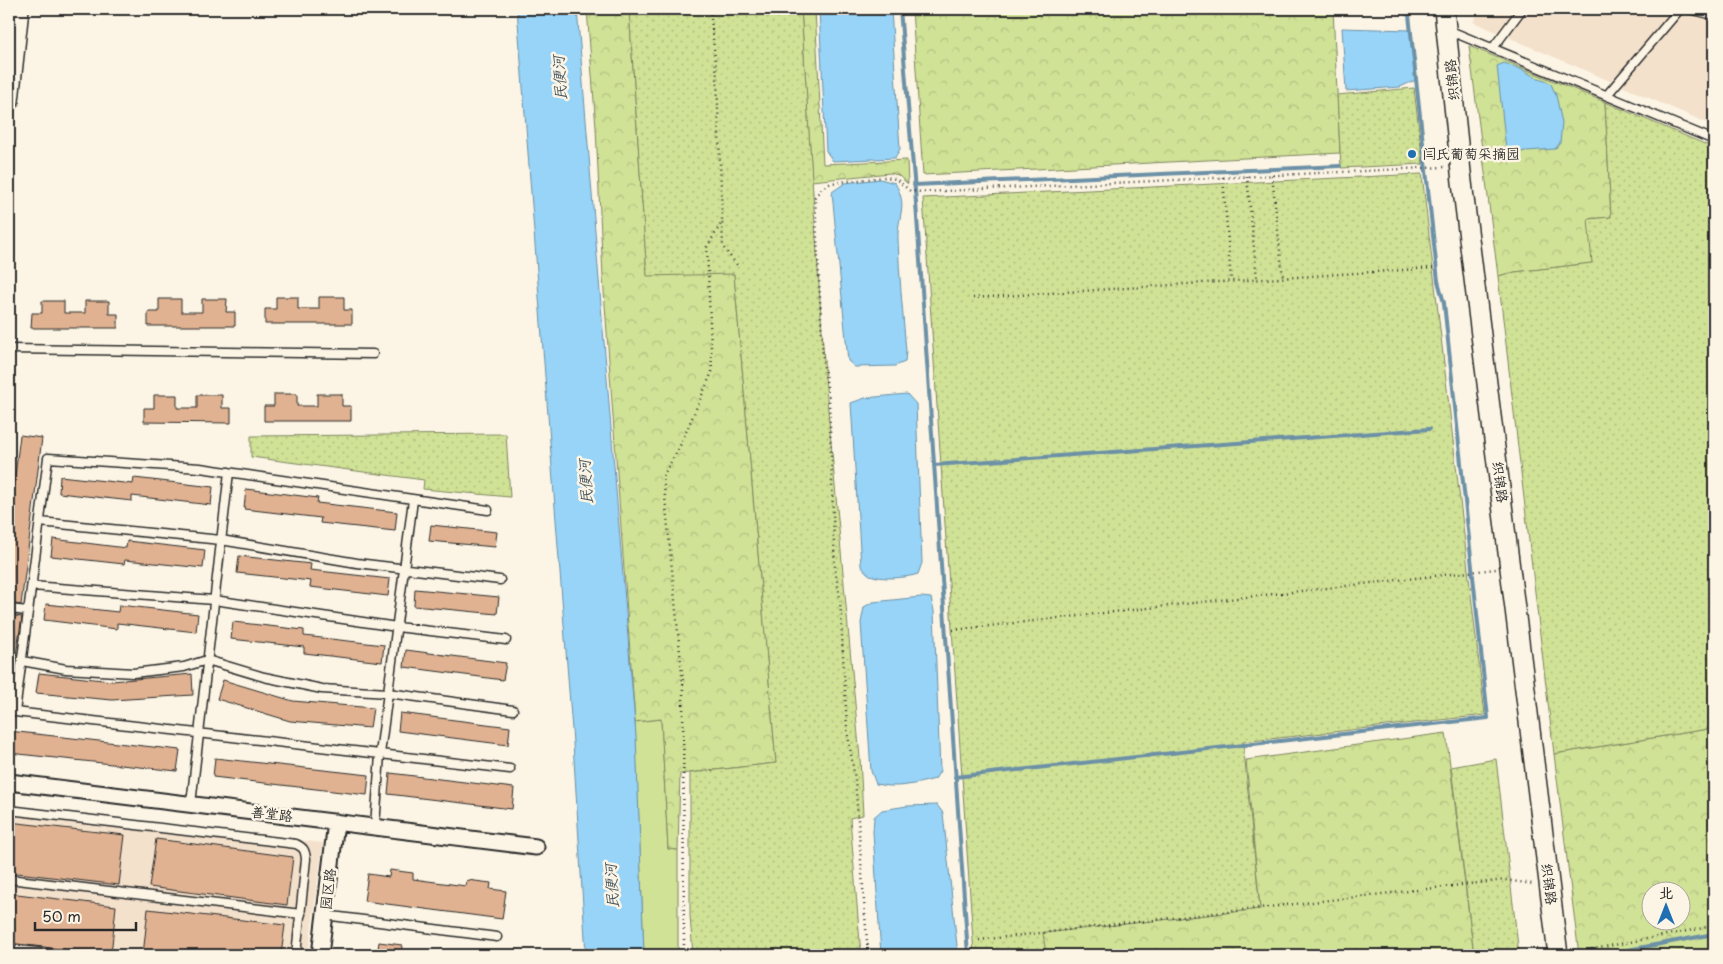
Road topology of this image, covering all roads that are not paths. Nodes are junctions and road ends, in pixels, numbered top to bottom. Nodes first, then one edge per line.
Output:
1 (1444, 9) edge
2 (1522, 9) edge
3 (1680, 9) edge
4 (1689, 9) edge
5 (1714, 15) edge
6 (15, 17) edge
7 (1446, 29) junction
8 (1493, 48) junction
9 (1606, 95) junction
10 (9, 101) edge
11 (1714, 140) edge
12 (9, 349) edge
13 (373, 354) dead end
14 (229, 472) junction
15 (414, 500) junction
16 (488, 510) dead end
17 (40, 522) junction
18 (222, 540) junction
19 (404, 569) junction
20 (500, 580) dead end
21 (32, 586) junction
22 (214, 600) junction
23 (9, 610) edge
24 (28, 611) junction
25 (397, 628) junction
26 (506, 640) dead end
27 (207, 660) junction
28 (22, 661) junction
29 (388, 693) junction
30 (513, 710) dead end
31 (199, 733) junction
32 (380, 754) junction
33 (510, 769) dead end
34 (9, 782) edge
35 (190, 804) junction
36 (9, 810) edge
37 (336, 822) junction
38 (375, 827) junction
39 (536, 847) dead end
40 (9, 879) edge
41 (301, 914) junction
42 (324, 915) junction
43 (497, 936) dead end
44 (9, 949) edge
45 (1563, 954) edge
46 (64, 955) edge
47 (296, 955) edge
48 (320, 955) edge

1 - 7 street, 织锦路
2 - 8 lane
3 - 9 lane
4 - 5 lane
6 - 10 street
7 - 8 lane
7 - 45 street, 织锦路
8 - 9 lane
9 - 11 lane
12 - 13 lane
14 - 15 lane
14 - 17 lane
14 - 18 lane
15 - 16 lane
15 - 19 lane
17 - 18 lane
17 - 21 lane
18 - 19 lane
18 - 22 lane
19 - 20 lane
19 - 25 lane
21 - 22 lane
21 - 24 lane
22 - 25 lane
22 - 27 lane
23 - 24 lane
24 - 28 lane
25 - 26 lane
25 - 29 lane
27 - 28 lane
27 - 29 lane
27 - 31 lane
28 - 31 lane
29 - 30 lane
29 - 32 lane
31 - 32 lane
31 - 35 lane
32 - 33 lane
32 - 38 lane
34 - 35 street, 善堂路
35 - 37 street, 善堂路
36 - 41 lane
37 - 38 street, 善堂路
37 - 42 street, 园区路
38 - 39 street, 善堂路
40 - 41 lane
41 - 47 lane
42 - 43 lane
42 - 48 street, 园区路
44 - 46 lane

